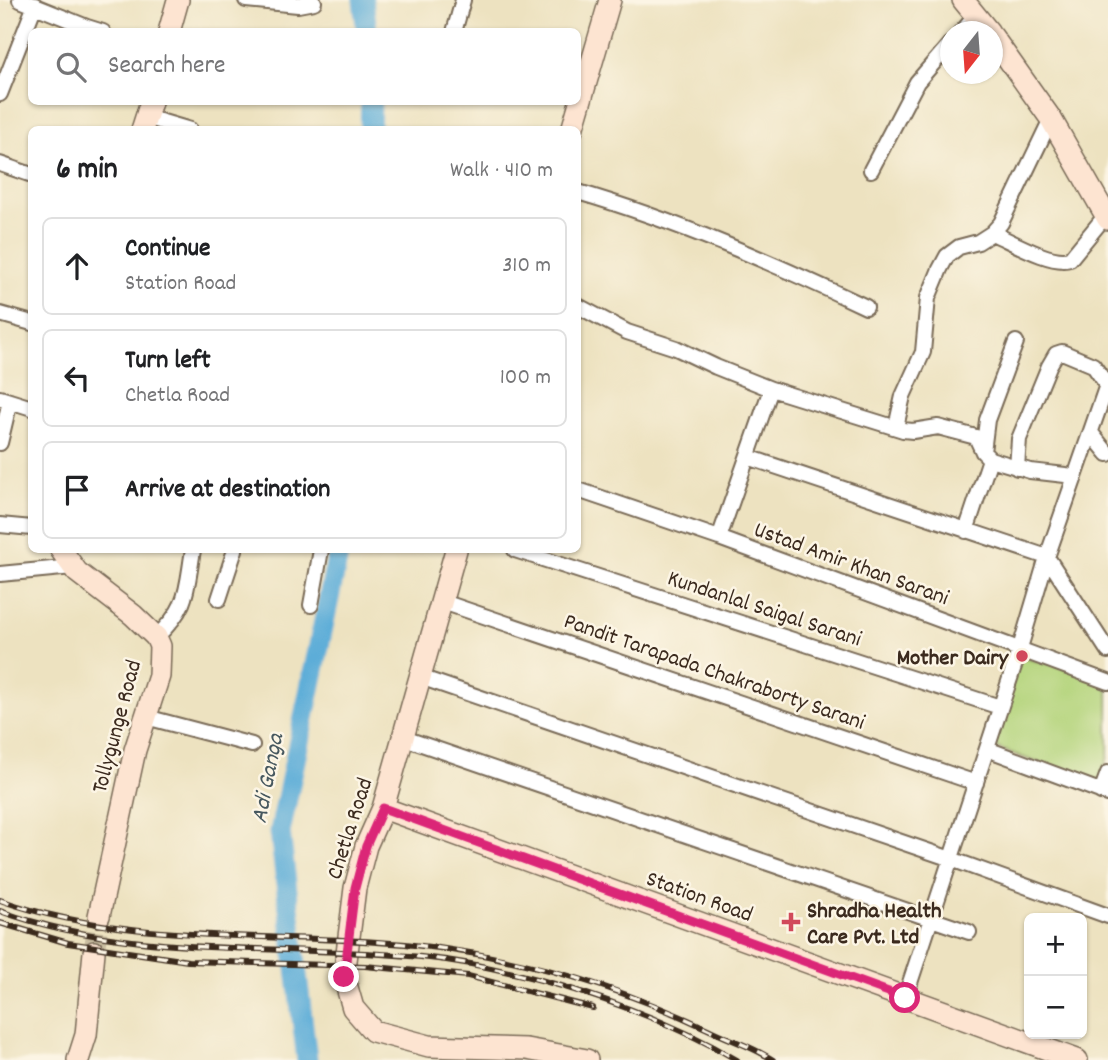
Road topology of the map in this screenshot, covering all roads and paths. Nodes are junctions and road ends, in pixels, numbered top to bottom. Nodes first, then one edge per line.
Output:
1 (178, 0) edge
2 (246, 0) edge
3 (463, 0) edge
4 (610, 0) edge
5 (314, 2) dead end
6 (34, 3) edge
7 (93, 28) edge
8 (170, 28) edge
9 (455, 28) edge
10 (1003, 51) edge
11 (940, 56) edge
12 (0, 94) edge
13 (581, 99) edge
14 (579, 105) edge
15 (146, 116) edge
16 (1051, 119) junction
17 (177, 126) edge
18 (573, 126) edge
19 (0, 164) edge
20 (871, 170) dead end
21 (28, 174) edge
22 (581, 193) edge
23 (1107, 217) edge
24 (992, 233) junction
25 (866, 307) dead end
26 (581, 308) edge
27 (0, 314) edge
28 (28, 322) edge
29 (1016, 342) dead end
30 (1107, 384) edge
31 (771, 388) junction
32 (5, 400) edge
33 (28, 407) edge
34 (895, 427) junction
35 (1091, 433) junction
36 (0, 443) edge
37 (1108, 454) edge
38 (987, 455) junction
39 (748, 457) junction
40 (1017, 468) junction
41 (1074, 477) junction
42 (581, 491) edge
43 (0, 525) edge
44 (28, 528) edge
45 (966, 531) junction
46 (719, 538) junction
47 (191, 553) edge
48 (234, 553) edge
49 (320, 553) edge
50 (455, 553) edge
51 (524, 553) edge
52 (1047, 557) junction
53 (67, 558) edge
54 (0, 575) edge
55 (219, 599) dead end
56 (440, 601) junction
57 (311, 605) dead end
58 (156, 637) junction
59 (1020, 648) junction
60 (1108, 651) edge
61 (421, 677) junction
62 (1108, 682) edge
63 (1000, 707) junction
64 (146, 717) junction
65 (404, 738) junction
66 (252, 744) dead end
67 (987, 749) junction
68 (1108, 773) edge
69 (976, 783) junction
70 (1105, 793) edge
71 (383, 808) junction
72 (951, 859) junction
73 (99, 916) tunnel mouth
74 (1108, 916) edge
75 (931, 918) junction
76 (969, 932) dead end
77 (94, 952) tunnel mouth
78 (905, 998) junction
79 (78, 1060) edge
80 (587, 1060) edge
81 (1077, 1060) edge

1 - 8 street
2 - 5 street
3 - 9 street
4 - 13 street
6 - 7 street
6 - 12 street
10 - 16 street
11 - 20 street
14 - 18 street
15 - 17 street
16 - 23 street
16 - 24 street
19 - 21 street
22 - 25 street
23 - 24 street
24 - 34 street
26 - 31 street
27 - 28 street
29 - 38 street
30 - 35 street
30 - 40 street
31 - 34 street
31 - 39 street
32 - 33 street
32 - 36 street
34 - 38 street
35 - 37 street
35 - 41 street
38 - 40 street
38 - 45 street
39 - 45 street
39 - 46 street
40 - 41 street
41 - 52 street
42 - 46 street, Ustad Amir Khan Sarani
43 - 44 street
45 - 52 street
46 - 59 street, Ustad Amir Khan Sarani
47 - 58 street
48 - 55 street
49 - 57 street
50 - 56 street, Chetla Road
51 - 63 street, Kundanlal Saigal Sarani
52 - 59 street
52 - 60 street
53 - 54 street
53 - 58 street, Tollygunge Road
56 - 61 street, Chetla Road
56 - 69 street, Pandit Tarapada Chakraborty Sarani
58 - 64 street, Tollygunge Road
59 - 62 street, Ustad Amir Khan Sarani
59 - 63 street
61 - 65 street, Chetla Road
61 - 72 street
63 - 67 street
64 - 66 street
64 - 73 street, Tollygunge Road
65 - 71 street, Chetla Road
65 - 75 street
67 - 69 street
67 - 70 street
68 - 70 street
69 - 72 street
71 - 78 street, Station Road
71 - 80 street, Chetla Road
72 - 74 street
72 - 75 street
75 - 76 street
75 - 78 street
77 - 79 street
78 - 81 street, Station Road

